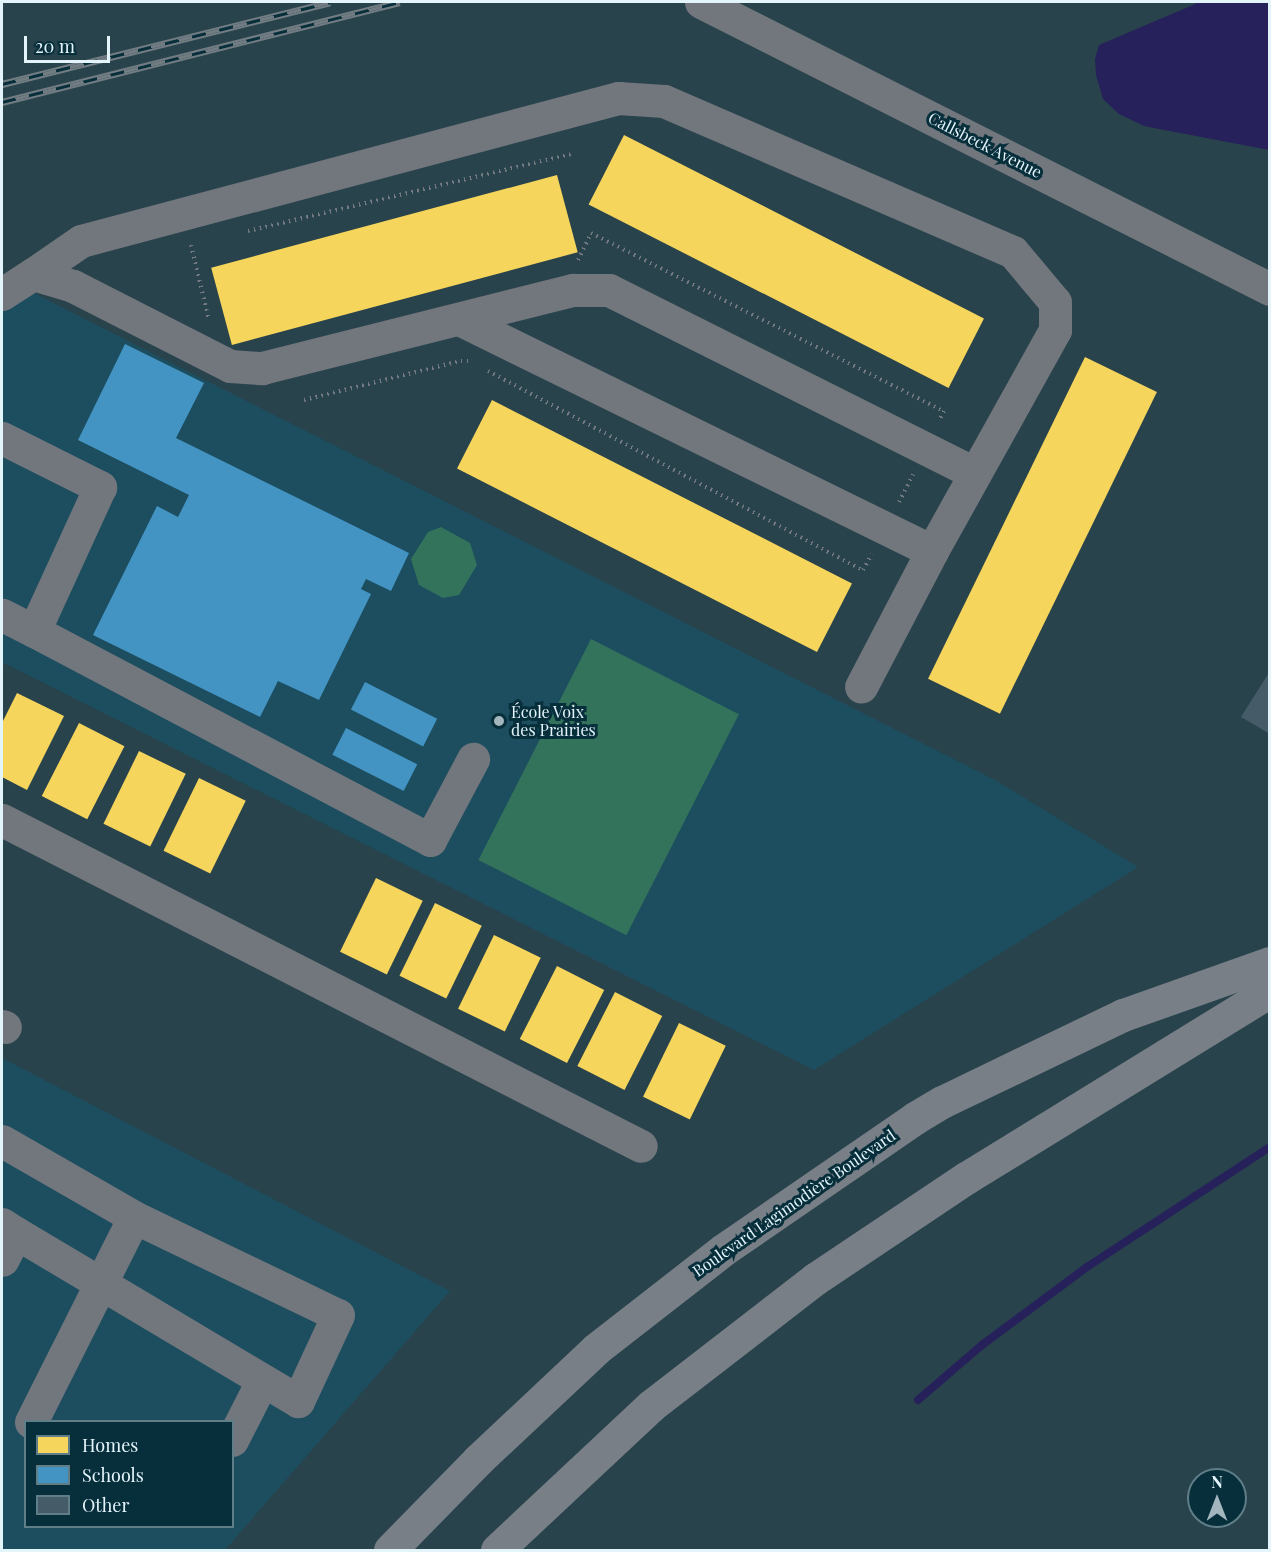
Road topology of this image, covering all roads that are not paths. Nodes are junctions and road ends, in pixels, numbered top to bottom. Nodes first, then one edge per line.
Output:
1 (700, 2) edge
2 (33, 274) junction
3 (1269, 289) edge
4 (2, 294) edge
5 (459, 319) junction
6 (2, 438) edge
7 (975, 473) junction
8 (932, 551) junction
9 (2, 615) edge
10 (34, 631) junction
11 (861, 687) dead end
12 (472, 759) dead end
13 (2, 820) edge
14 (1269, 963) edge
15 (1269, 991) edge
16 (2, 1141) edge
17 (641, 1146) dead end
18 (134, 1217) junction
19 (6, 1239) edge
20 (100, 1284) junction
21 (262, 1381) junction
22 (32, 1420) edge
23 (234, 1436) edge
24 (390, 1551) edge
25 (497, 1551) edge

1 - 3 street, Callsbeck Avenue
2 - 4 street
2 - 5 street
2 - 7 street
5 - 7 street
5 - 8 street
6 - 10 street
7 - 8 street
8 - 11 street
9 - 10 street
10 - 12 street
13 - 17 street
14 - 24 main road, Boulevard Lagimodière Boulevard
15 - 25 main road
16 - 18 street
18 - 20 street
18 - 21 street
19 - 20 street
20 - 21 street
20 - 22 street
21 - 23 street

